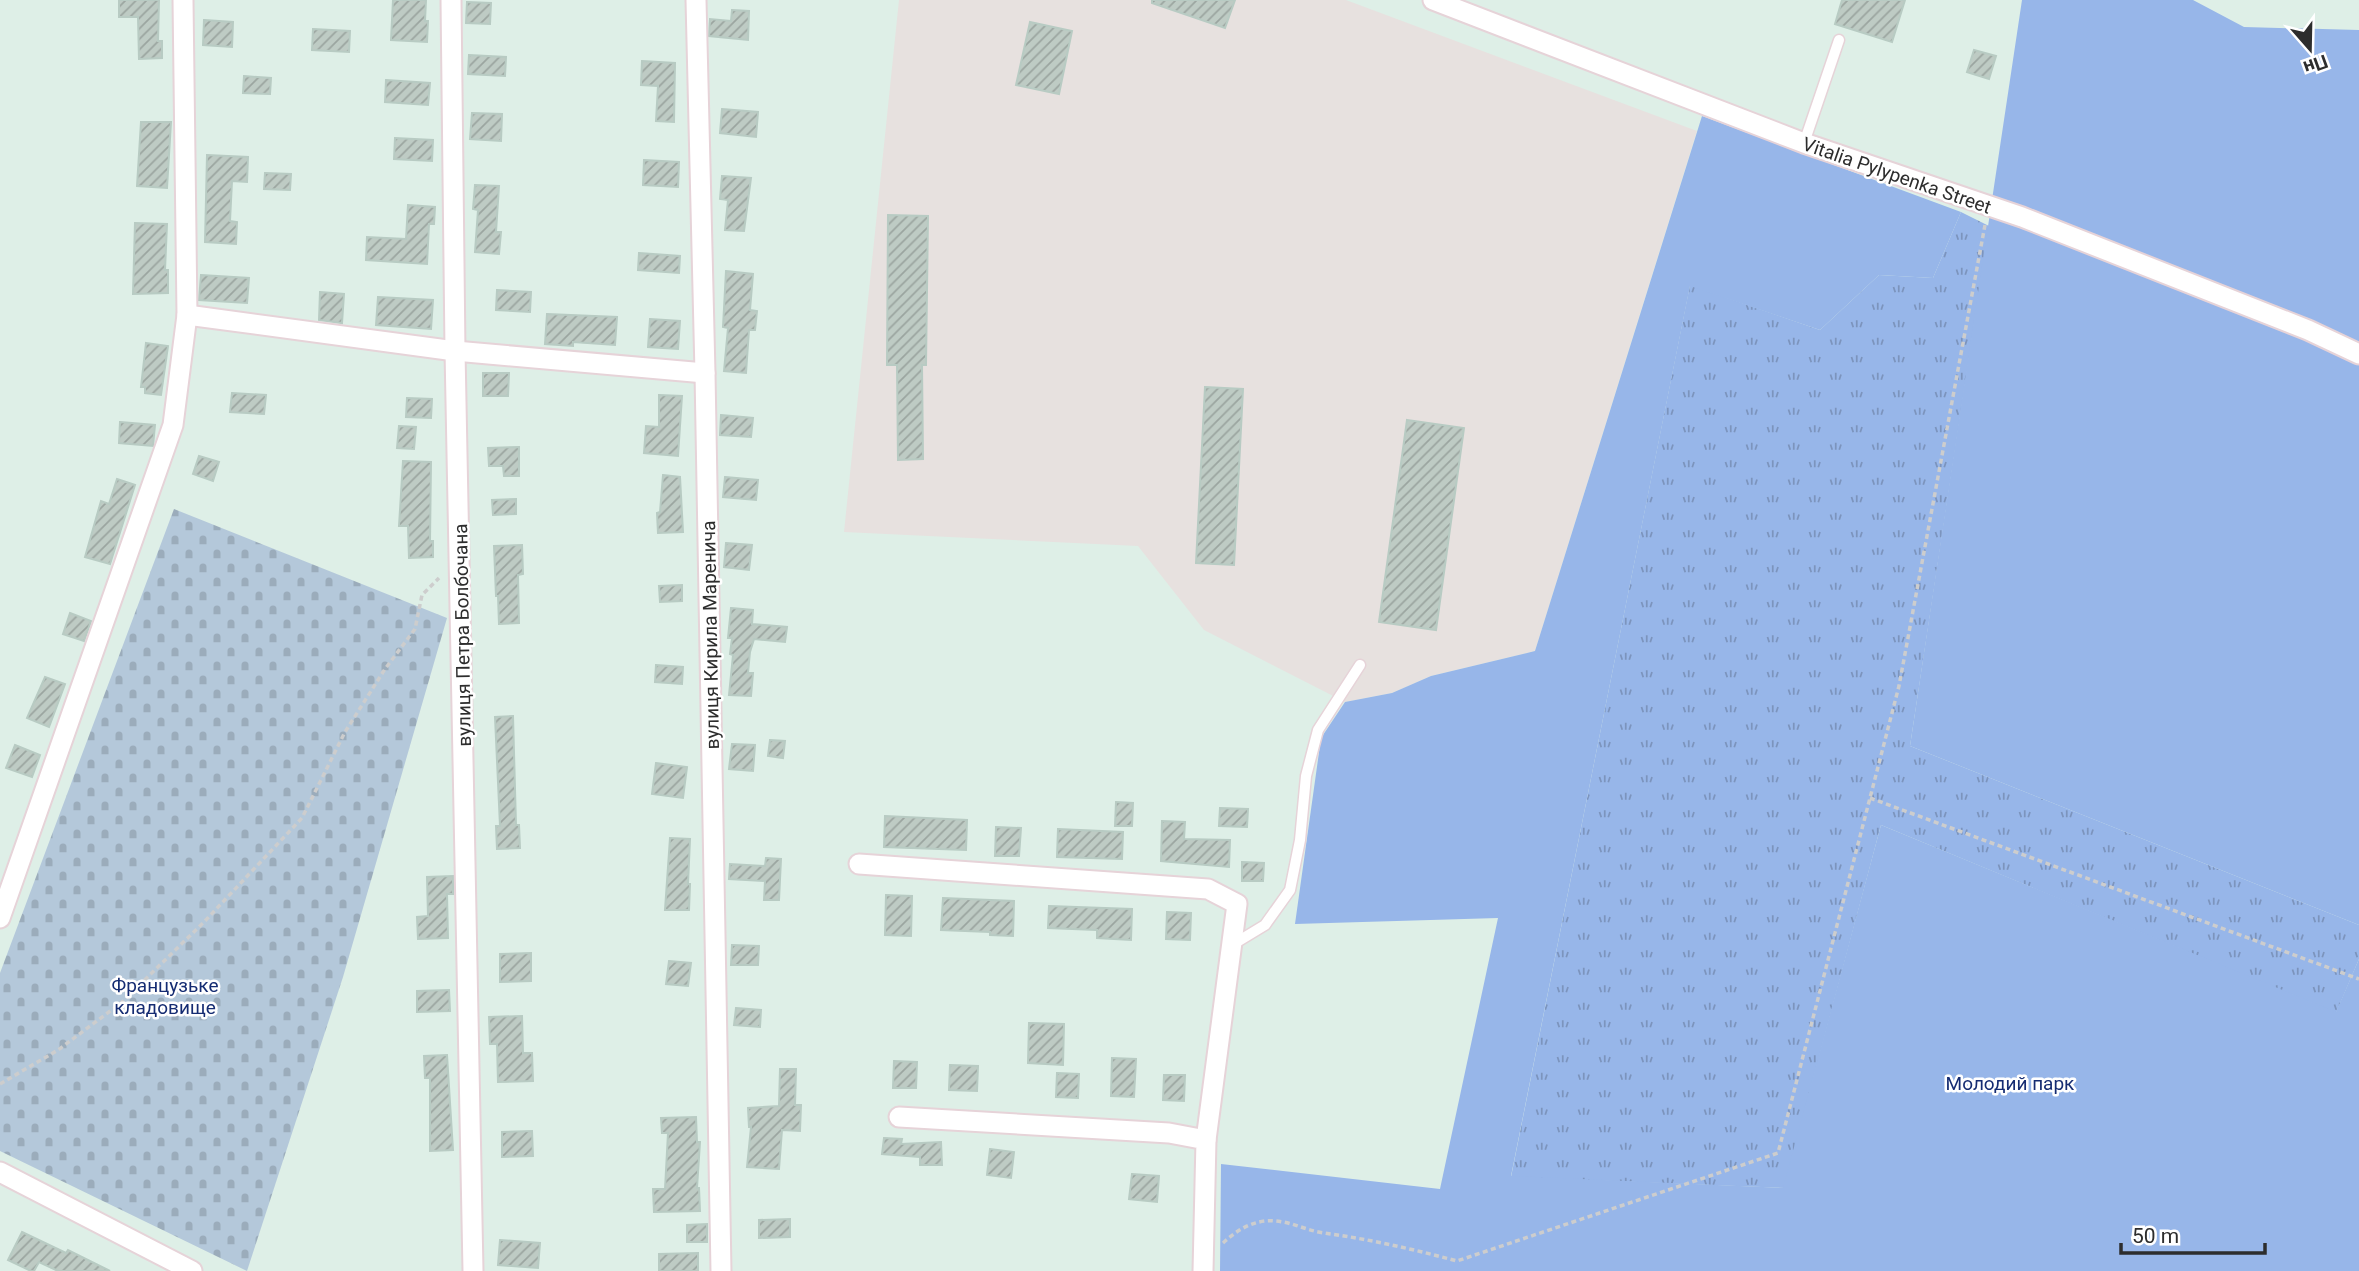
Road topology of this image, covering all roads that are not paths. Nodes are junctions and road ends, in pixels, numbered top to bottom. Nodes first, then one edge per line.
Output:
1 (183, 0) edge
2 (451, 0) edge
3 (696, 0) edge
4 (1433, 0) edge
5 (1461, 5) edge
6 (1839, 40) dead end
7 (1804, 144) junction
8 (187, 316) junction
9 (455, 351) junction
10 (2359, 354) edge
11 (705, 373) junction
12 (1360, 665) dead end
13 (859, 864) dead end
14 (0, 918) edge
15 (1232, 946) junction
16 (900, 1118) dead end
17 (1206, 1140) junction
18 (0, 1172) edge
19 (192, 1271) edge
20 (473, 1271) edge
21 (721, 1271) edge
22 (1203, 1271) edge

1 - 8 street
2 - 9 street, вулиця Петра Болбочана
3 - 11 street, вулиця Кирила Маренича
4 - 5 street, Vitalia Pylypenka Street
5 - 7 street, Vitalia Pylypenka Street
6 - 7 lane
7 - 10 street, Vitalia Pylypenka Street
8 - 9 street
8 - 14 street
9 - 11 street
9 - 20 street, вулиця Петра Болбочана
11 - 21 street, вулиця Кирила Маренича
12 - 15 lane
13 - 15 street
15 - 17 street
16 - 17 street
17 - 22 street
18 - 19 street

